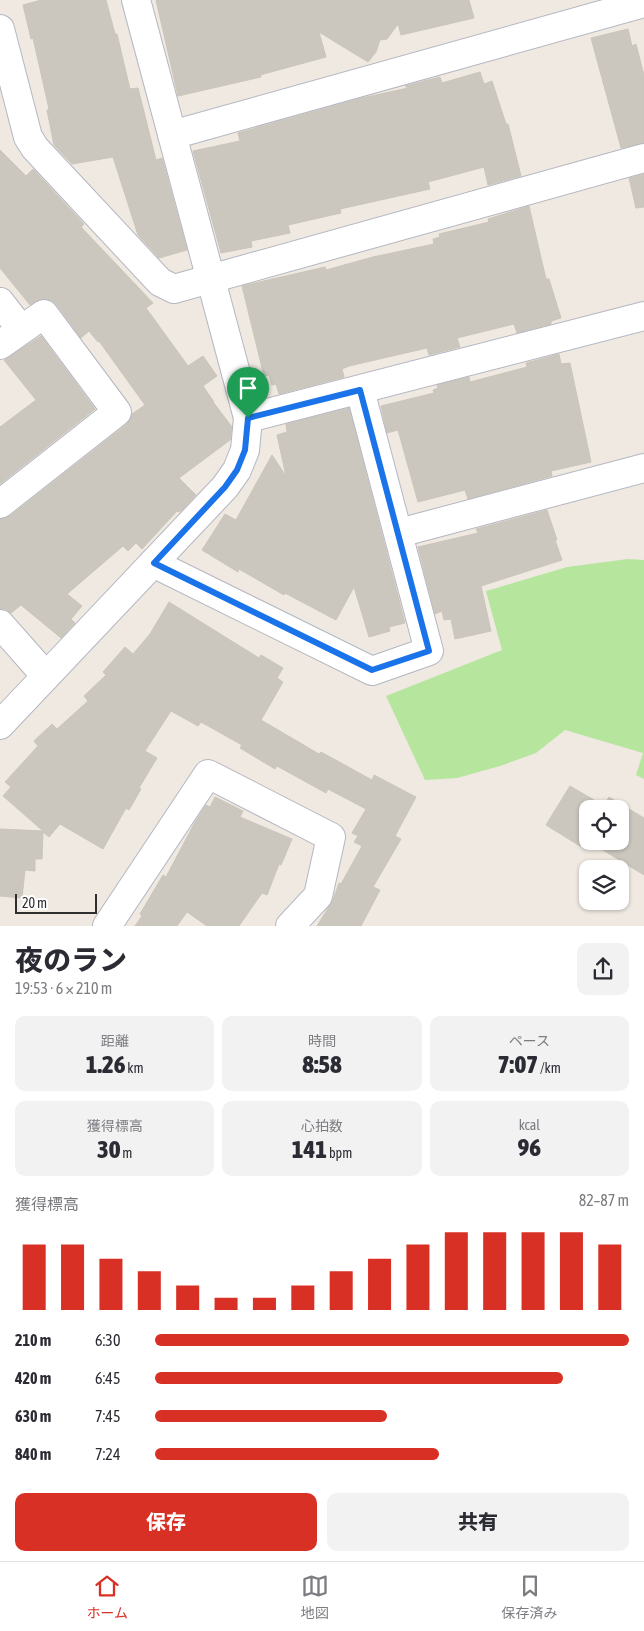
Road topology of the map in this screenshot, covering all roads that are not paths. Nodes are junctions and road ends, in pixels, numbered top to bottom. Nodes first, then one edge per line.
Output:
1 (136, 0) edge
2 (644, 3) edge
3 (0, 29) edge
4 (172, 135) junction
5 (644, 158) edge
6 (210, 278) junction
7 (0, 302) edge
8 (644, 316) edge
9 (21, 329) junction
10 (0, 345) edge
11 (360, 390) junction
12 (248, 418) junction
13 (644, 468) edge
14 (0, 504) edge
15 (398, 533) junction
16 (154, 563) junction
17 (0, 624) edge
18 (46, 676) junction
19 (0, 725) edge
20 (108, 926) edge
21 (290, 926) edge

1 - 4 street
2 - 4 street
3 - 6 street
4 - 6 street
5 - 6 street
6 - 12 street
7 - 9 street
8 - 11 street
9 - 10 street
9 - 14 street
11 - 12 street
11 - 15 street
12 - 16 street
13 - 15 street
15 - 16 street
16 - 18 street
17 - 18 street
18 - 19 street
20 - 21 street

